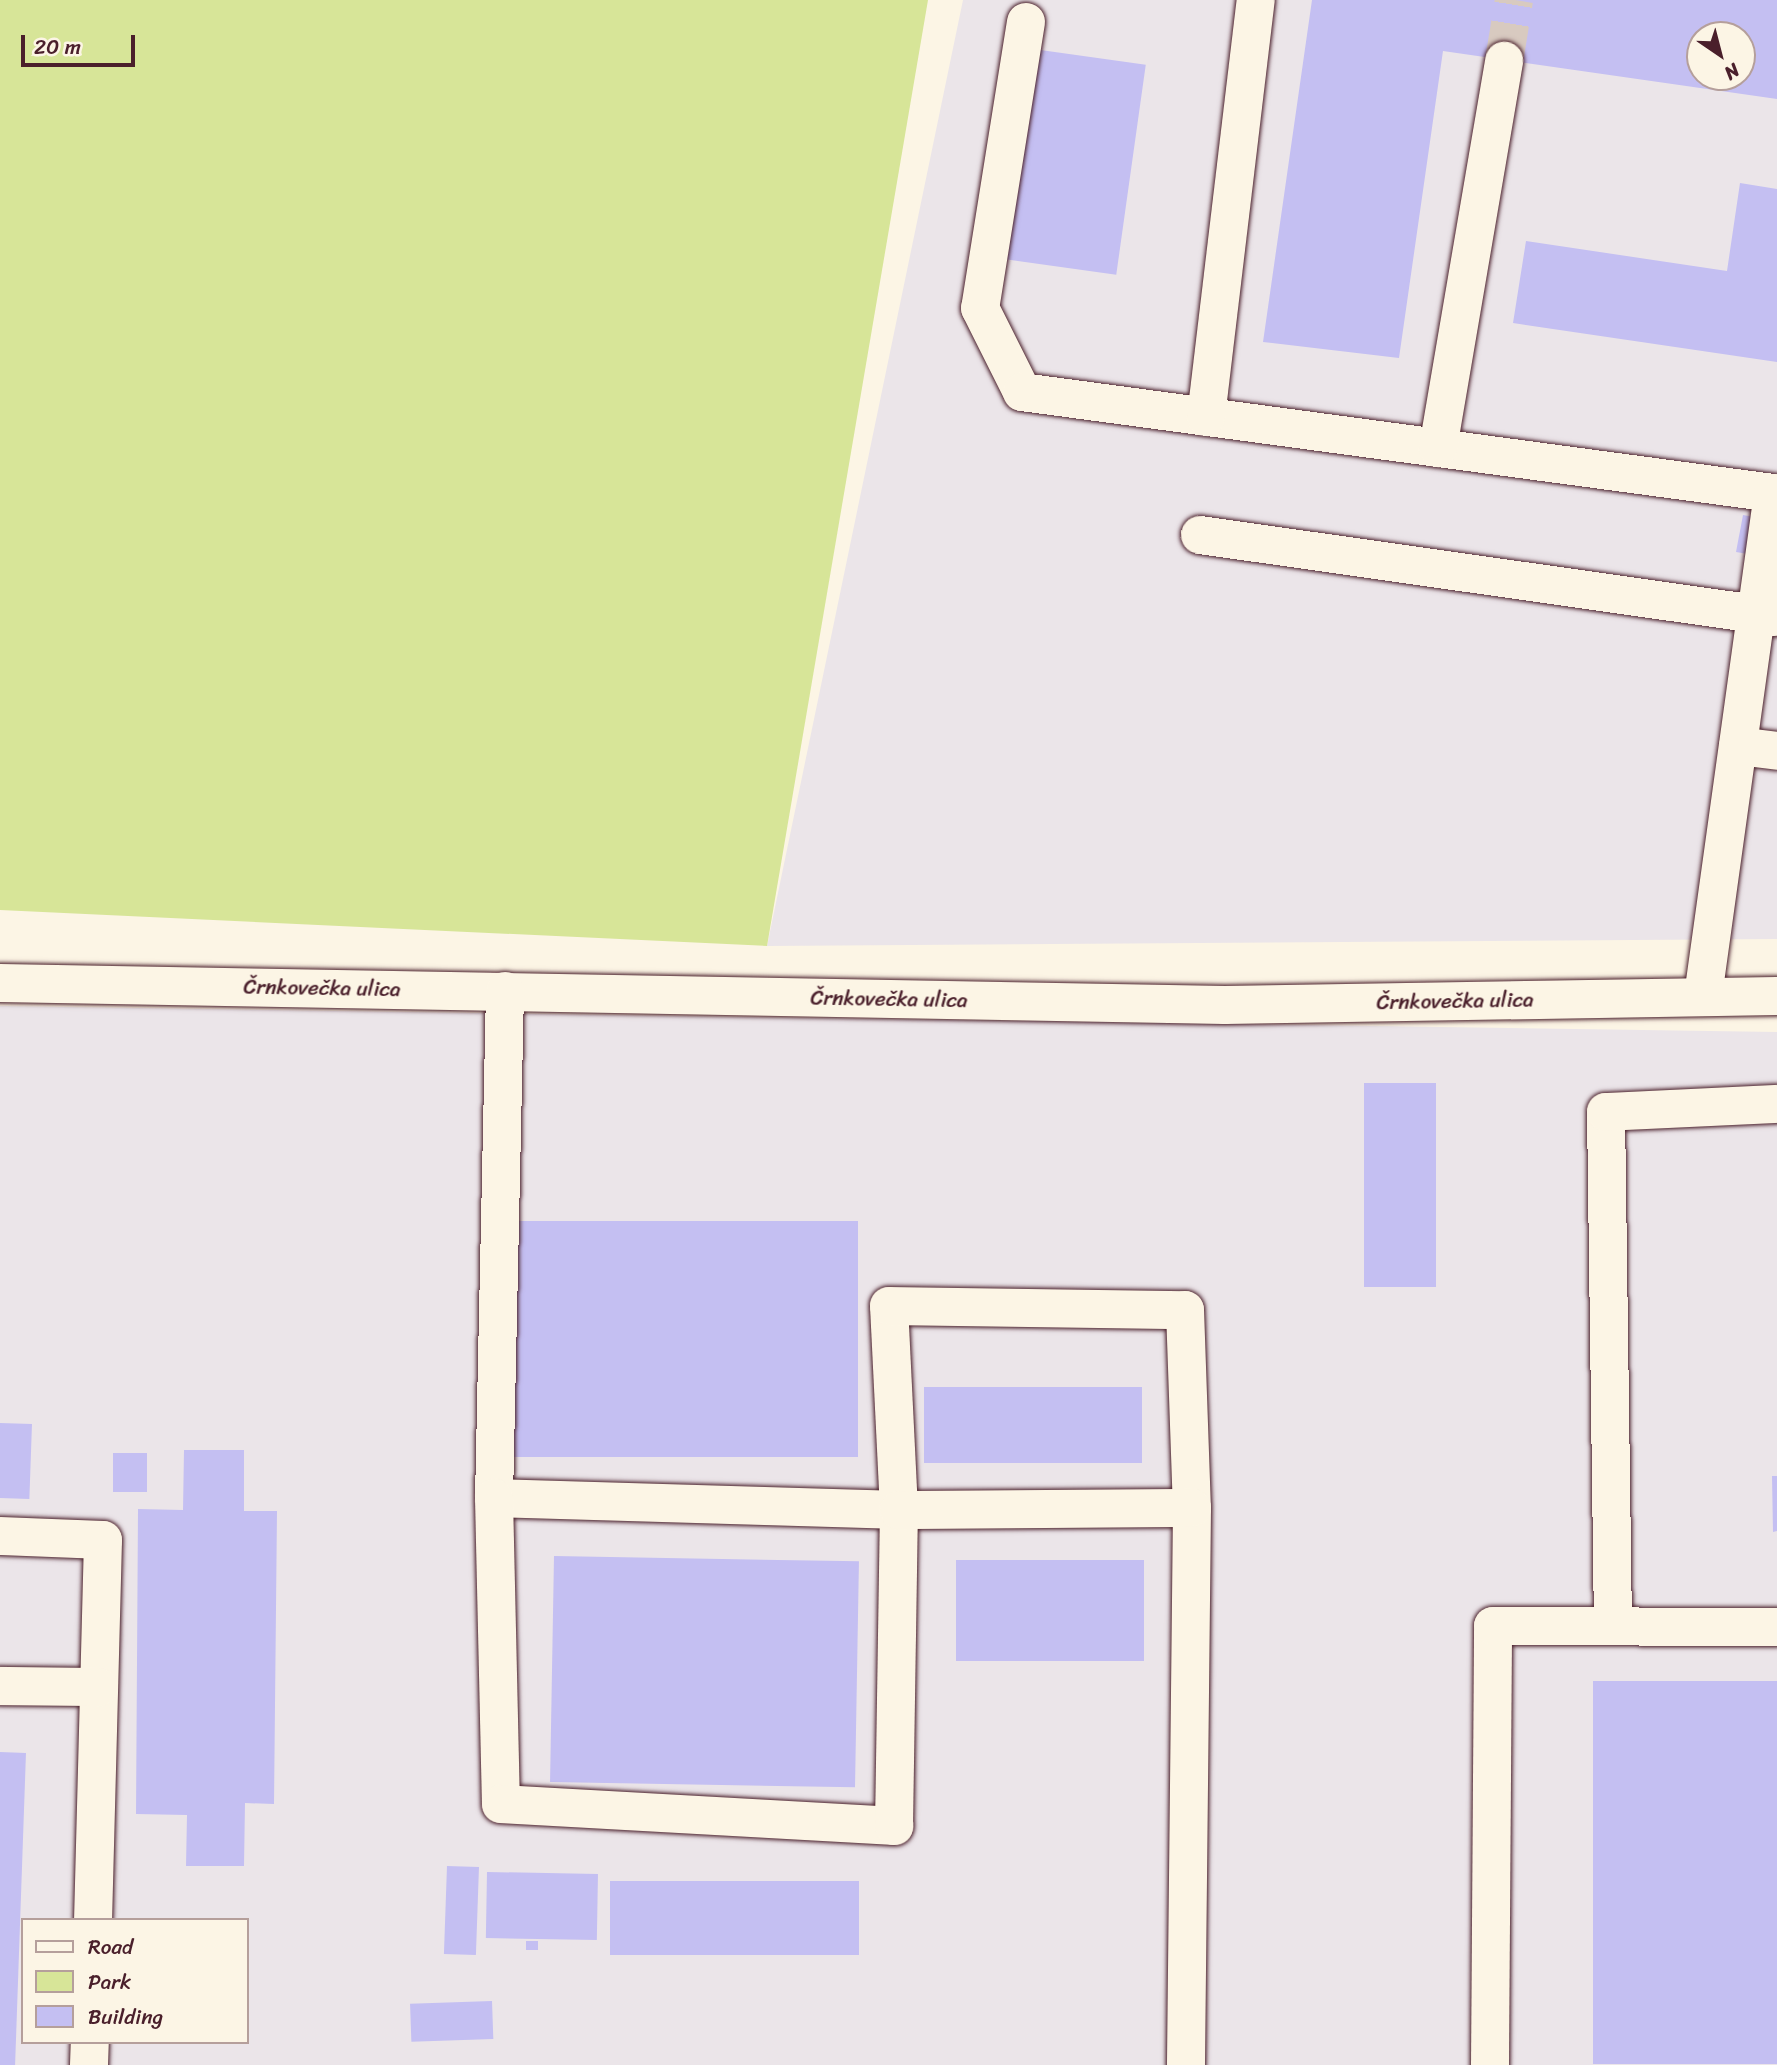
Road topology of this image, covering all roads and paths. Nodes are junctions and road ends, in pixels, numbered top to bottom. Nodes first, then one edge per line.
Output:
1 (1256, 0) edge
2 (1026, 22) dead end
3 (1504, 61) tunnel mouth
4 (1206, 416) junction
5 (1438, 448) junction
6 (1775, 493) edge
7 (1200, 535) dead end
8 (1766, 616) edge
9 (1738, 746) junction
10 (1777, 751) edge
11 (0, 983) edge
12 (505, 991) junction
13 (1703, 996) junction
14 (1777, 996) edge
15 (1777, 1104) edge
16 (494, 1498) junction
17 (1192, 1507) junction
18 (899, 1510) junction
19 (0, 1536) edge
20 (1613, 1626) junction
21 (1777, 1627) edge
22 (0, 1686) edge
23 (99, 1687) junction
24 (93, 1918) edge
25 (90, 2044) edge
26 (89, 2065) edge
27 (1186, 2065) edge
28 (1490, 2065) edge

1 - 4 street
2 - 4 street
3 - 5 street
4 - 5 street
5 - 6 street
6 - 8 street
7 - 8 street
8 - 9 street
9 - 10 street
9 - 13 street
11 - 12 street, Črnkovečka ulica
12 - 13 street, Črnkovečka ulica
12 - 16 street
13 - 14 street, Črnkovečka ulica
15 - 20 street
16 - 18 street
16 - 18 street
17 - 18 street
17 - 18 street
17 - 27 street
19 - 23 street
20 - 21 street
20 - 28 street
22 - 23 street
23 - 24 street
25 - 26 street

